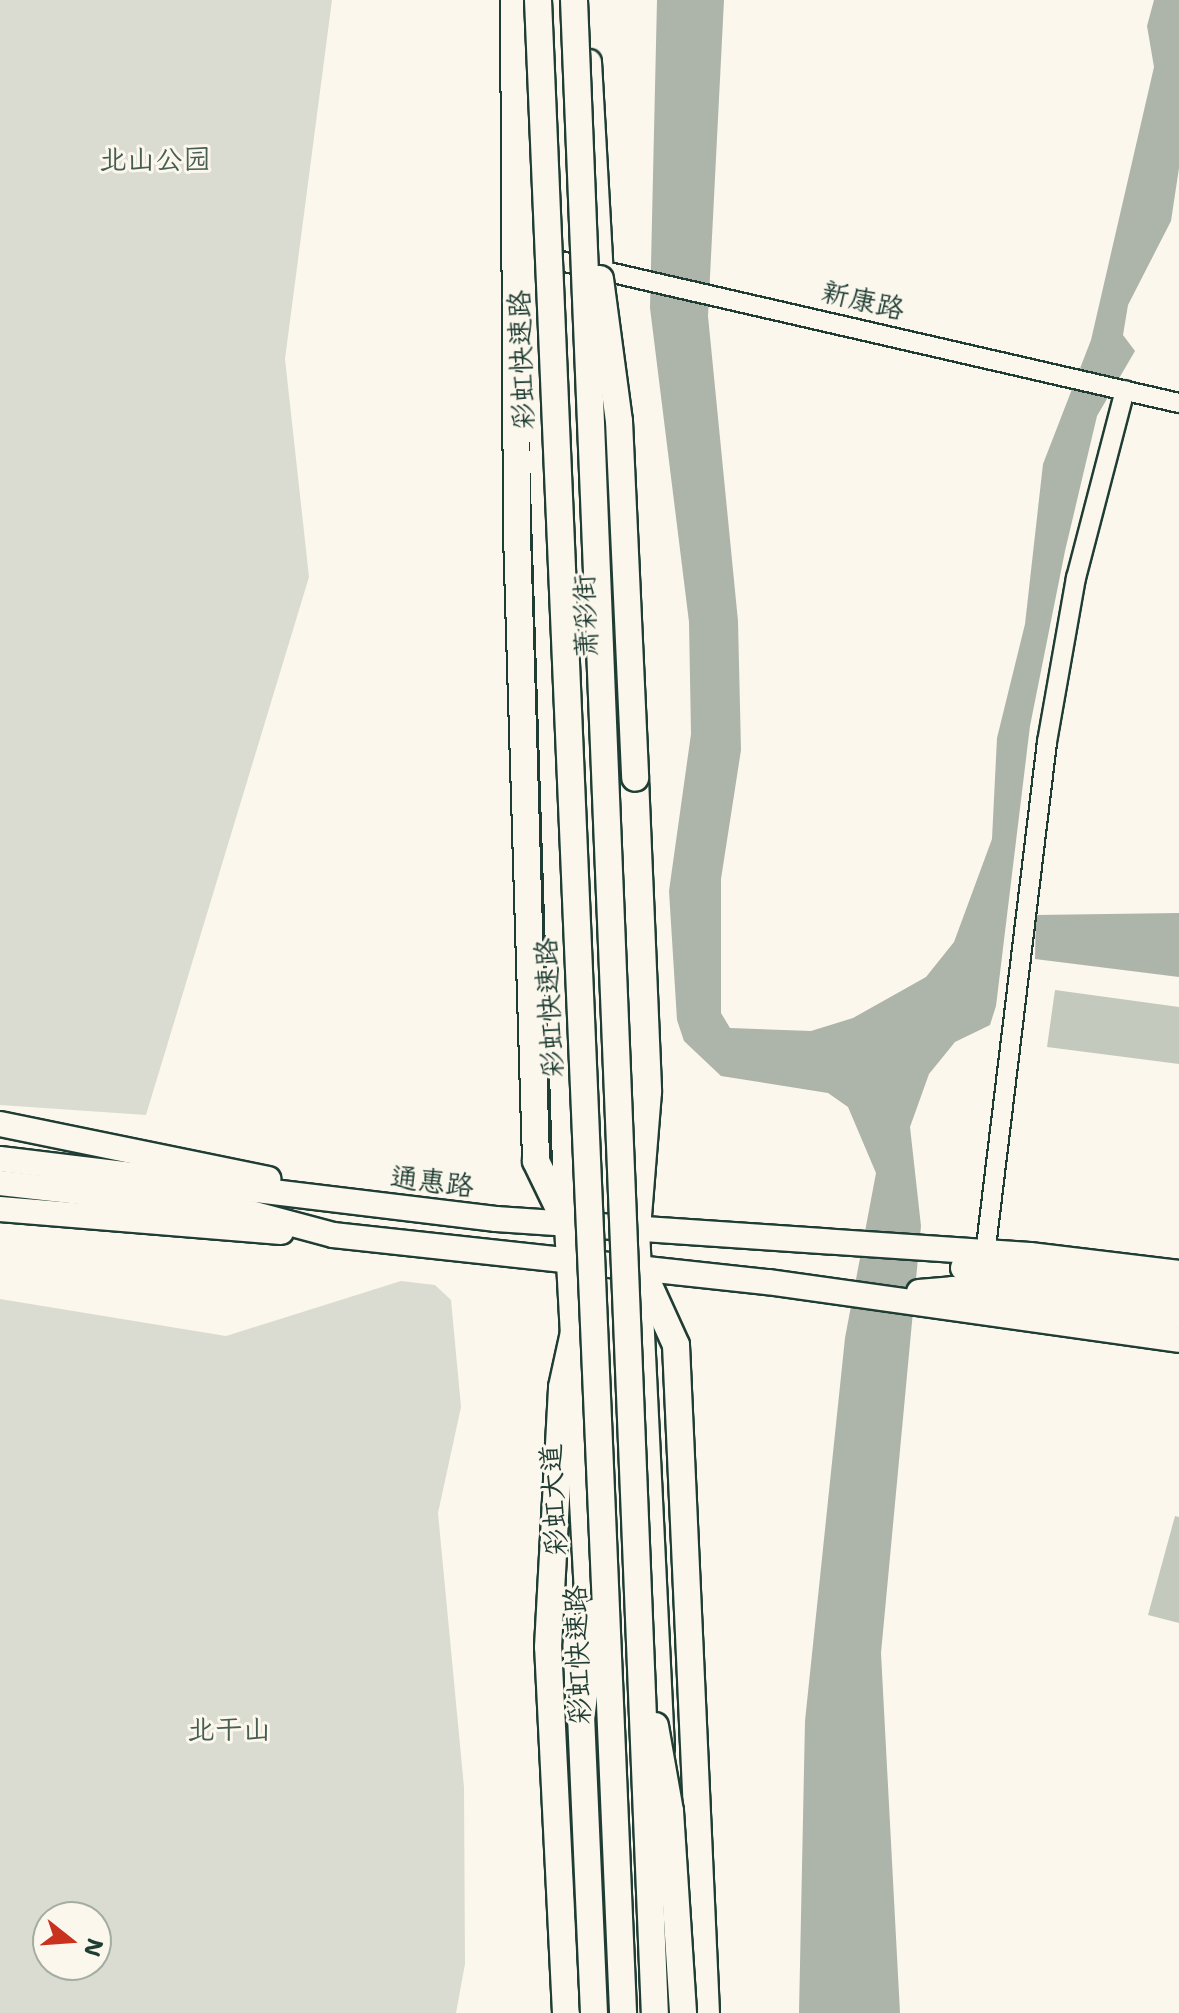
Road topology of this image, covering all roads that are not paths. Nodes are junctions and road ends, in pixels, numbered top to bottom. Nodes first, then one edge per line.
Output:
1 (514, 0) edge
2 (537, 0) edge
3 (574, 0) edge
4 (587, 0) edge
5 (579, 126) junction
6 (533, 255) junction
7 (600, 267) junction
8 (1125, 390) junction
9 (1179, 403) edge
10 (0, 1124) edge
11 (0, 1159) edge
12 (0, 1183) edge
13 (328, 1195) junction
14 (0, 1209) edge
15 (567, 1225) junction
16 (637, 1229) junction
17 (333, 1235) junction
18 (884, 1250) junction
19 (985, 1255) junction
20 (572, 1263) junction
21 (642, 1270) junction
22 (1179, 1273) edge
23 (1179, 1294) edge
24 (881, 1296) junction
25 (1179, 1316) edge
26 (575, 1328) junction
27 (1179, 1340) edge
28 (604, 1538) junction
29 (636, 1622) junction
30 (566, 2013) edge
31 (594, 2013) edge
32 (606, 2013) edge
33 (623, 2013) edge
34 (655, 2013) edge
35 (674, 2013) edge
36 (683, 2013) edge
37 (706, 2013) edge

1 - 15 highway
2 - 6 main road, 萧彩街
2 - 28 highway, 彩虹快速路, bridge
3 - 5 highway, bridge
4 - 7 main road, 萧彩街
5 - 16 highway, bridge
5 - 29 highway, bridge
6 - 7 street, 新康路
6 - 15 main road, 萧彩街
7 - 8 street, 新康路
7 - 16 main road, 萧彩街
8 - 9 street, 新康路
8 - 19 street
10 - 13 main road
11 - 13 main road, 通惠路
12 - 17 main road
13 - 15 main road, 通惠路
14 - 17 main road
15 - 16 main road, 通惠路
15 - 20 main road, 彩虹大道
16 - 18 main road, 通惠路
16 - 21 main road
17 - 20 main road
18 - 19 main road
18 - 23 main road
19 - 22 main road
20 - 21 main road
20 - 26 main road, 彩虹大道
21 - 24 main road
21 - 35 main road
21 - 37 highway
24 - 25 main road
24 - 27 main road
26 - 30 highway
26 - 32 main road, 彩虹大道
28 - 31 highway, bridge
28 - 33 highway, 彩虹快速路, bridge
29 - 34 highway, bridge
29 - 36 highway, bridge

